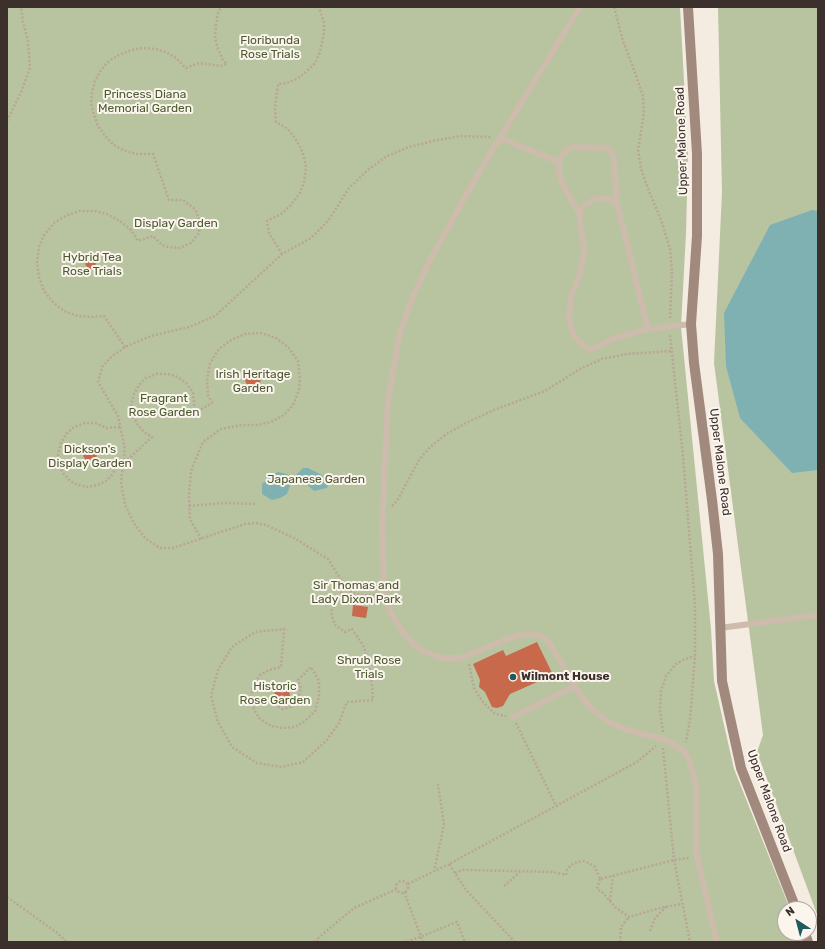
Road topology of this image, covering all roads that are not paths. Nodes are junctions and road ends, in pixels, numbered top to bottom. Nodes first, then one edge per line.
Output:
1 (580, 7) edge
2 (688, 7) edge
3 (500, 138) junction
4 (559, 162) junction
5 (617, 203) junction
6 (579, 213) junction
7 (691, 324) junction
8 (648, 329) junction
9 (818, 615) edge
10 (720, 628) junction
11 (575, 686) junction
12 (513, 717) road end
13 (793, 901) edge
14 (717, 942) edge

1 - 3 lane
2 - 7 main road, Upper Malone Road
3 - 4 lane
3 - 11 lane
4 - 5 lane
4 - 6 lane
5 - 6 lane
5 - 8 lane
6 - 8 lane
7 - 8 lane
7 - 10 main road, Upper Malone Road
9 - 10 lane
10 - 13 main road, Upper Malone Road
11 - 12 lane
11 - 14 lane

